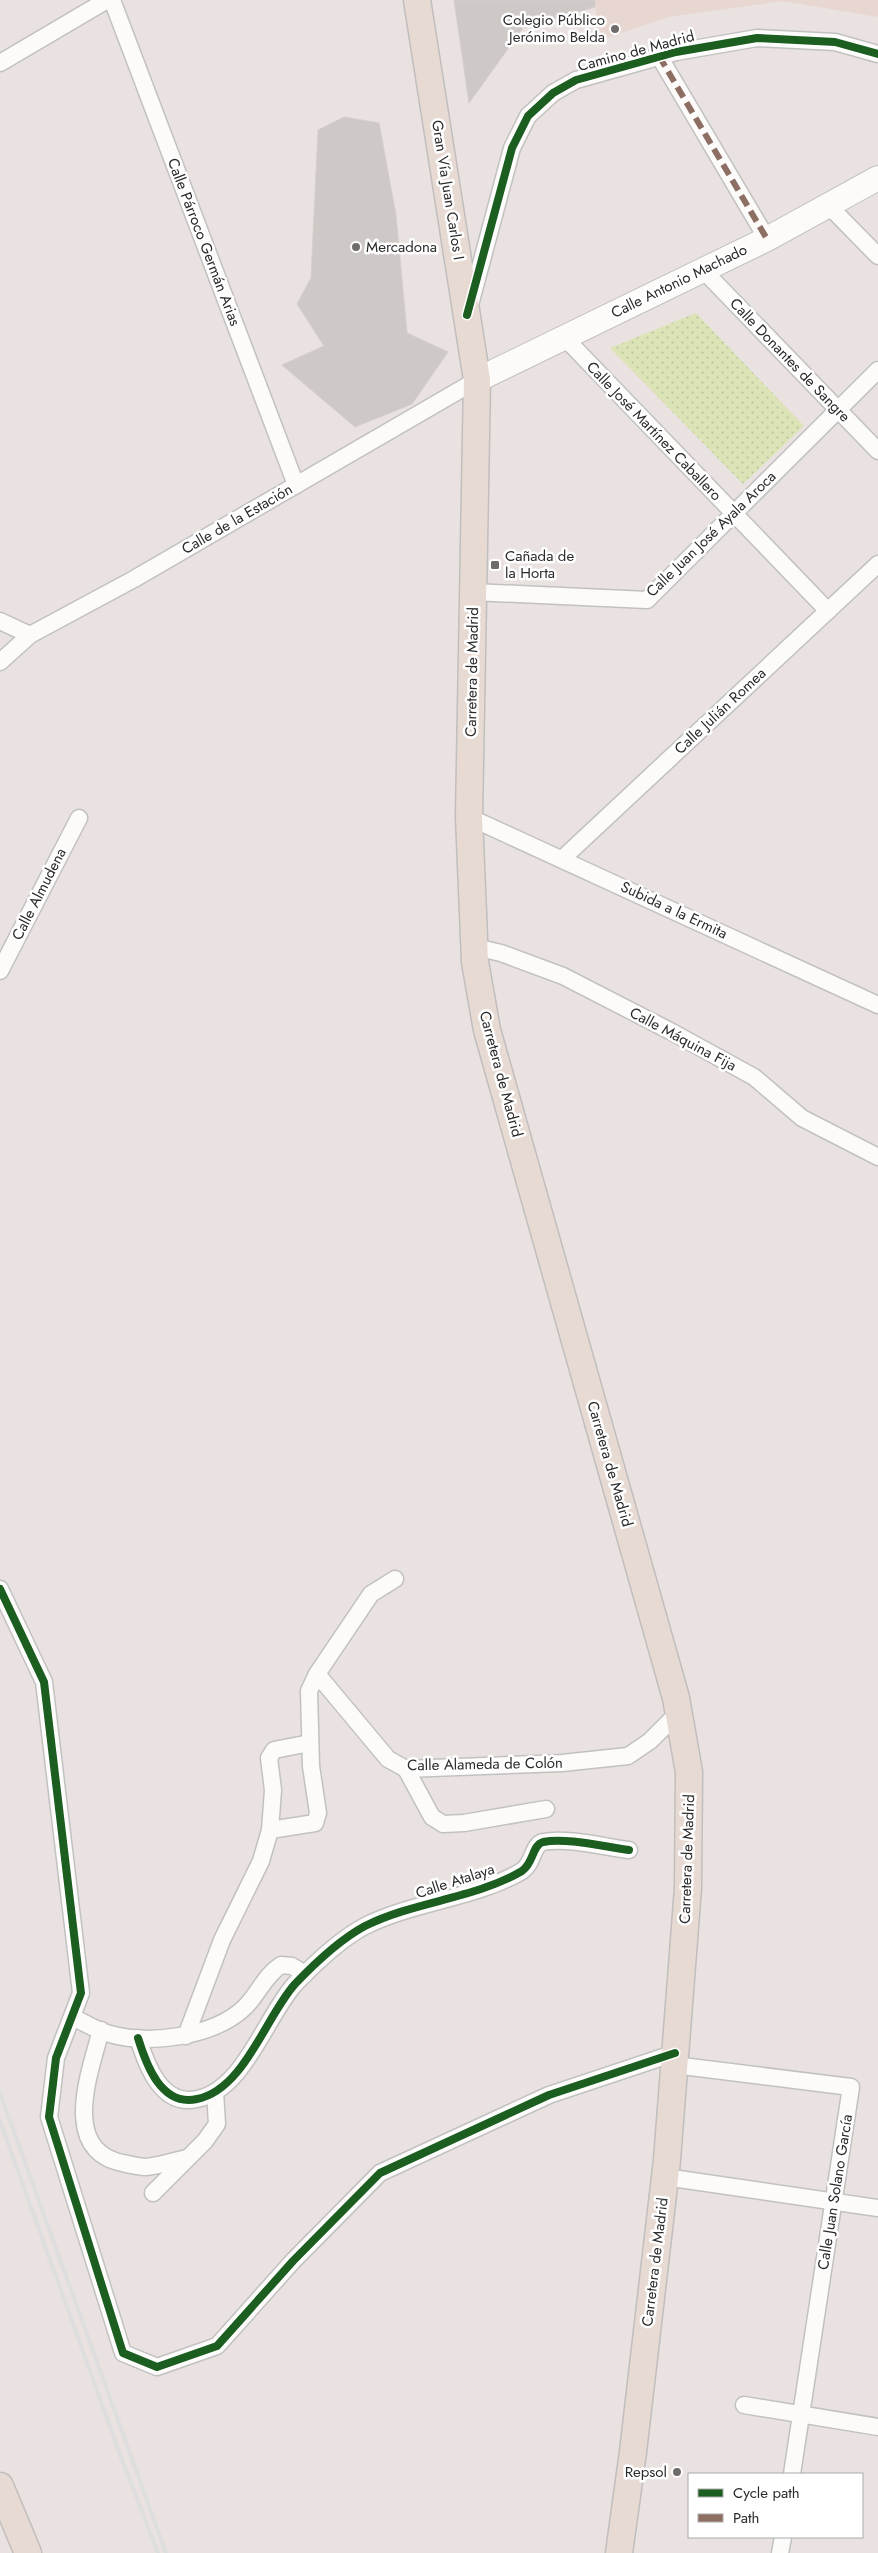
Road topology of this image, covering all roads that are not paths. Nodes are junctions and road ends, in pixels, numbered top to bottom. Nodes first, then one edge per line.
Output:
1 (108, 0) edge
2 (112, 0) edge
3 (417, 0) edge
4 (878, 54) edge
5 (659, 56) junction
6 (0, 63) edge
7 (878, 178) edge
8 (829, 206) junction
9 (767, 238) junction
10 (878, 256) edge
11 (702, 270) junction
12 (467, 314) junction
13 (564, 337) junction
14 (878, 370) edge
15 (477, 380) junction
16 (838, 410) junction
17 (878, 451) edge
18 (296, 485) junction
19 (734, 513) junction
20 (878, 564) edge
21 (473, 592) junction
22 (828, 611) junction
23 (0, 621) edge
24 (30, 635) junction
25 (0, 662) edge
26 (470, 817) junction
27 (79, 818) dead end
28 (562, 858) junction
29 (475, 948) junction
30 (0, 971) edge
31 (878, 1005) edge
32 (878, 1157) edge
33 (395, 1580) dead end
34 (0, 1589) edge
35 (317, 1674) junction
36 (678, 1713) junction
37 (310, 1744) junction
38 (406, 1768) junction
39 (546, 1809) dead end
40 (270, 1830) junction
41 (629, 1850) dead end
42 (300, 1980) junction
43 (72, 2017) junction
44 (101, 2030) junction
45 (186, 2036) junction
46 (138, 2038) junction
47 (675, 2059) junction
48 (215, 2092) junction
49 (187, 2158) junction
50 (665, 2177) junction
51 (153, 2193) dead end
52 (833, 2201) junction
53 (878, 2208) edge
54 (744, 2405) dead end
55 (801, 2415) junction
56 (878, 2427) edge
57 (792, 2473) edge
58 (0, 2486) edge
59 (783, 2538) edge
60 (28, 2553) edge
61 (619, 2553) edge
62 (780, 2553) edge

1 - 6 street
2 - 18 street, Calle Párroco Germán Arias
3 - 12 main road, Gran Vía Juan Carlos I
4 - 5 street, Camino de Madrid
5 - 9 street
5 - 12 street, Camino de Madrid
7 - 8 main road, Calle Antonio Machado
8 - 9 main road, Calle Antonio Machado
8 - 10 street
9 - 11 main road, Calle Antonio Machado
11 - 13 main road, Calle Antonio Machado
11 - 16 street, Calle Donantes de Sangre
12 - 15 main road, Gran Vía Juan Carlos I
13 - 15 main road, Calle Antonio Machado
13 - 19 street, Calle José Martínez Caballero
14 - 16 street, Calle Juan José Ayala Aroca
15 - 18 street, Calle de la Estación
15 - 21 main road, Carretera de Madrid
16 - 17 street, Calle Donantes de Sangre
16 - 19 street, Calle Juan José Ayala Aroca
18 - 24 street, Calle de la Estación
19 - 21 street, Calle Juan José Ayala Aroca
19 - 22 street, Calle José Martínez Caballero
20 - 22 street, Calle Julián Romea
21 - 26 main road, Carretera de Madrid
22 - 28 street, Calle Julián Romea
23 - 24 street
24 - 25 street, Calle de la Estación
26 - 28 street, Subida a la Ermita
26 - 29 main road, Carretera de Madrid
27 - 30 street, Calle Almudena
28 - 31 street, Subida a la Ermita
29 - 32 street, Calle Máquina Fija
29 - 36 main road, Carretera de Madrid
33 - 35 street
34 - 43 street
35 - 37 street
35 - 38 street, Calle Alameda de Colón
36 - 38 street, Calle Alameda de Colón
36 - 47 main road, Carretera de Madrid
37 - 40 street
37 - 40 street
38 - 39 street
40 - 45 street
41 - 42 street, Calle Atalaya
42 - 45 street
42 - 48 street
43 - 44 street
43 - 47 street
44 - 46 street
44 - 49 street
45 - 46 street
46 - 48 street
47 - 50 main road, Carretera de Madrid
47 - 52 street, Calle Juan Solano García
48 - 49 street
49 - 51 street
50 - 52 street
50 - 61 main road, Carretera de Madrid
52 - 53 street
52 - 55 street, Calle Juan Solano García
54 - 55 street
55 - 56 street
55 - 57 street, Calle Juan Solano García
58 - 60 main road
59 - 62 street

